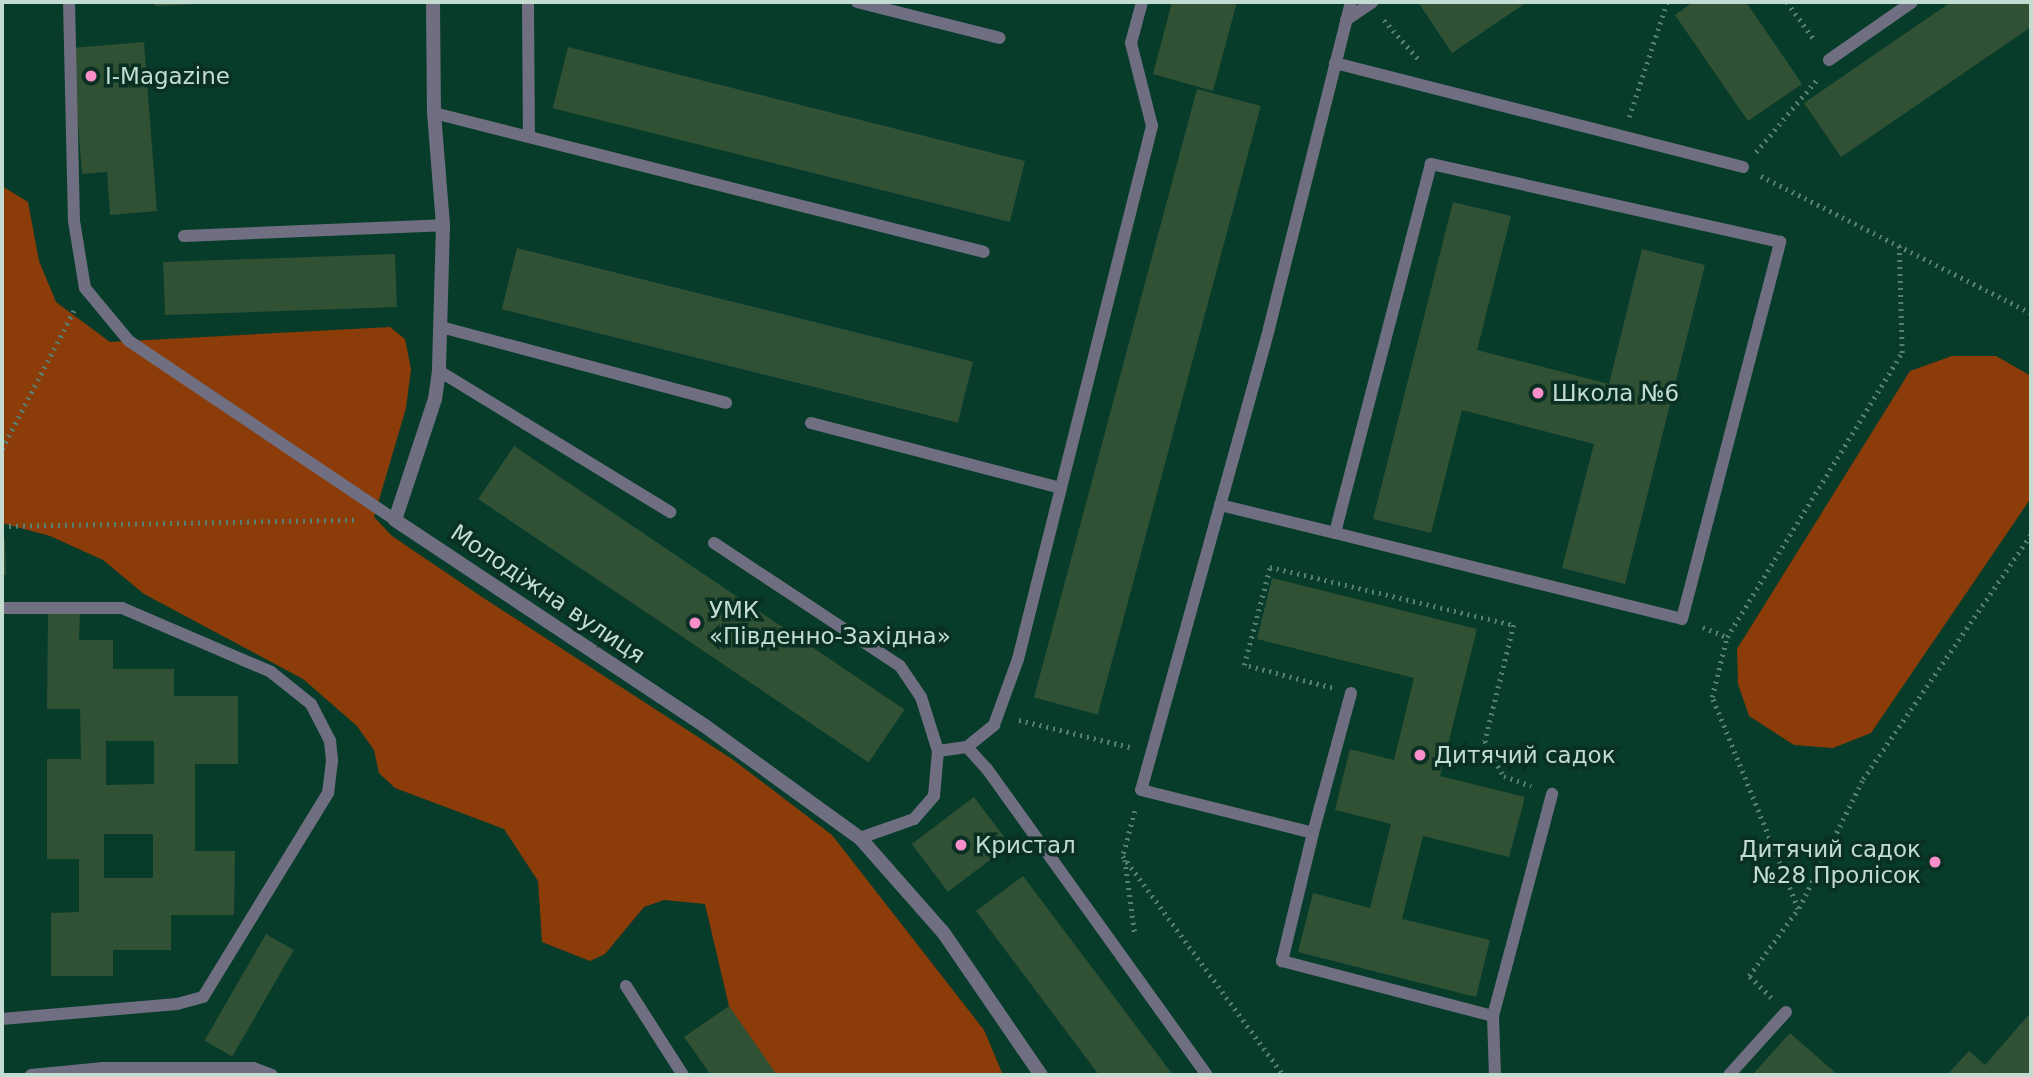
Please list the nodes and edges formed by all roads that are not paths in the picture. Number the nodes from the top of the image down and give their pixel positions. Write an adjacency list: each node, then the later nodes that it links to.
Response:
1 (69, 2): 26 (lane)
2 (433, 2): 13 (street)
3 (528, 2): 14 (lane)
4 (857, 2): 10 (lane)
5 (1142, 2): 23 (lane)
6 (1351, 2): 9 (lane)
7 (1912, 2): 11 (lane)
8 (1371, 3): 9 (lane)
9 (1346, 20): 12 (lane)
10 (1000, 38)
11 (1829, 60)
12 (1335, 63): 15 (lane); 24 (lane)
13 (434, 113): 14 (lane); 16 (street)
14 (529, 135): 18 (lane)
15 (1743, 167)
16 (443, 225): 17 (lane); 19 (street)
17 (184, 236)
18 (984, 252)
19 (440, 327): 20 (street); 21 (lane)
20 (439, 371): 25 (lane); 26 (street)
21 (726, 403)
22 (811, 423): 23 (lane)
23 (1061, 488): 31 (lane)
24 (1220, 505): 27 (lane); 34 (lane)
25 (670, 512)
26 (395, 520): 35 (street, Молодіжна вулиця)
27 (1335, 533): 27 (lane)
28 (714, 543): 32 (lane)
29 (2, 608): 39 (lane)
30 (1351, 693): 34 (lane)
31 (967, 747): 32 (lane); 44 (lane)
32 (938, 751): 35 (lane)
33 (1552, 794): 38 (lane)
34 (1313, 833): 38 (lane)
35 (860, 838): 43 (street, Молодіжна вулиця)
36 (626, 986): 42 (lane)
37 (1786, 1012): 46 (lane)
38 (1493, 1016): 45 (lane)
39 (2, 1019)
40 (32, 1075): 41 (lane)
41 (272, 1075)
42 (683, 1075)
43 (1041, 1075)
44 (1207, 1075)
45 (1495, 1075)
46 (1729, 1075)

